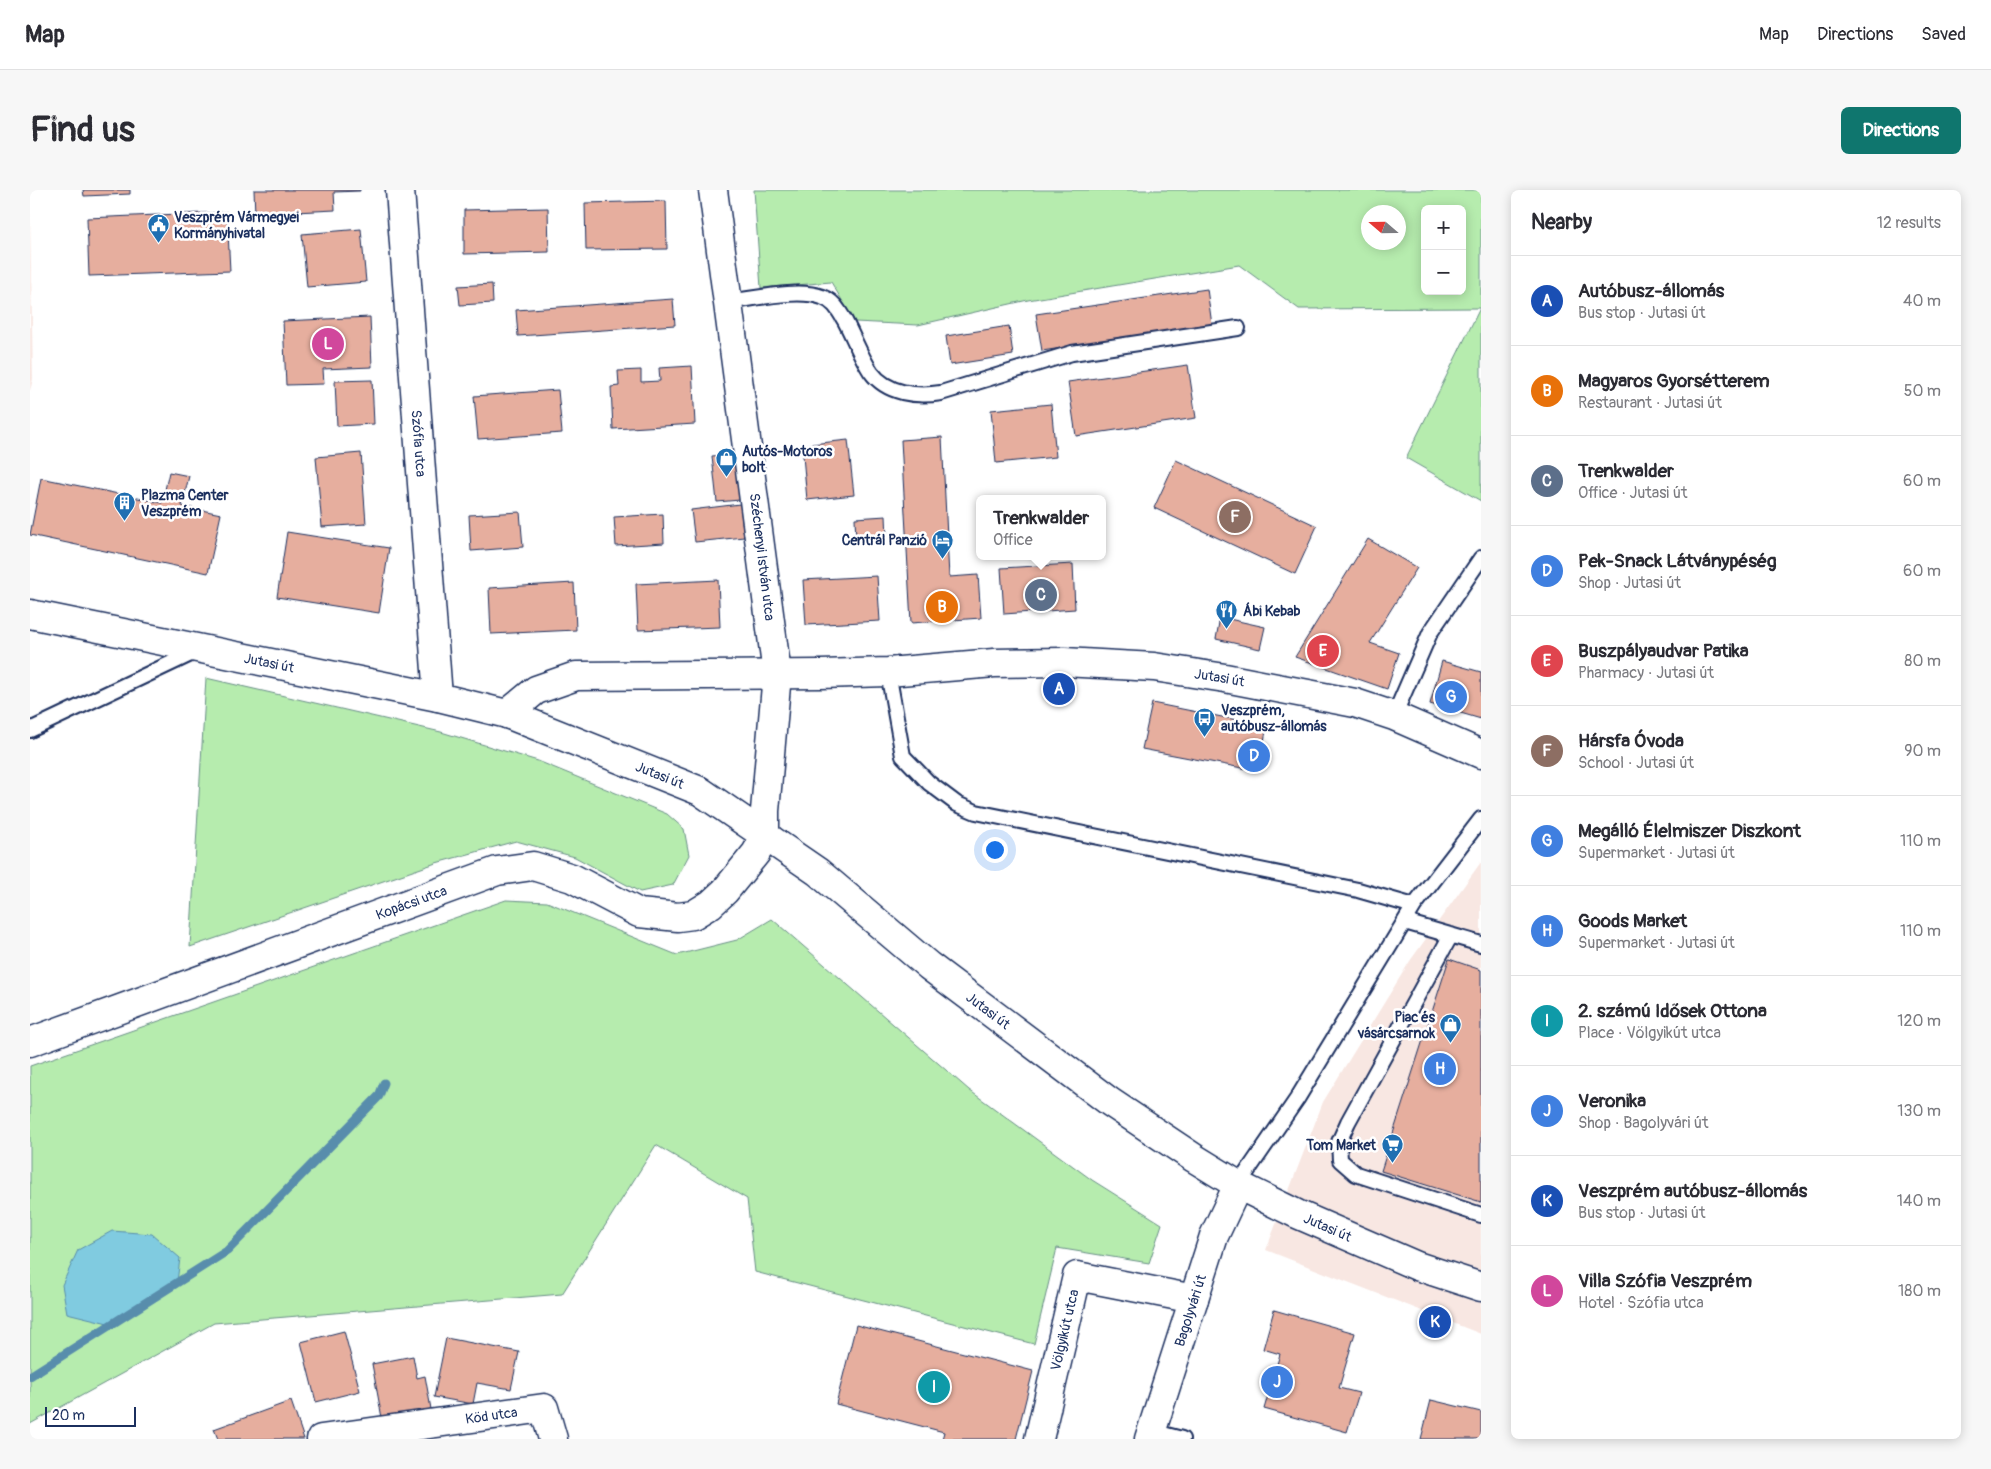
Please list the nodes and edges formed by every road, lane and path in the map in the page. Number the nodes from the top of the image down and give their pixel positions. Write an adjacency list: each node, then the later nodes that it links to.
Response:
1 (400, 190): 10 (street, Szófia utca)
2 (713, 190): 3 (street, Széchenyi István utca)
3 (728, 302): 4 (lane); 9 (street, Széchenyi István utca)
4 (1238, 328)
5 (1481, 558): 12 (lane)
6 (30, 614): 7 (street, Jutasi út)
7 (201, 649): 10 (street, Jutasi út); 13 (lane)
8 (888, 672): 9 (street, Jutasi út); 12 (street, Jutasi út); 17 (lane)
9 (777, 674): 11 (street, Jutasi út); 16 (street, Széchenyi István utca)
10 (438, 697): 11 (street, Jutasi út)
11 (507, 714): 16 (street, Jutasi út)
12 (1394, 716): 14 (street, Jutasi út)
13 (30, 730)
14 (1481, 754)
15 (1481, 819): 17 (lane)
16 (766, 836): 21 (street, Kopácsi utca); 22 (street, Jutasi út)
17 (1414, 906): 18 (lane)
18 (1405, 922): 19 (lane); 22 (lane)
19 (1451, 935): 20 (lane); 23 (lane)
20 (1481, 944)
21 (30, 1042)
22 (1238, 1185): 24 (street, Jutasi út); 25 (street, Bagolyvári út)
23 (1481, 1214)
24 (1481, 1287)
25 (1194, 1299): 26 (street, Bagolyvári út); 29 (street, Völgyikút utca)
26 (1150, 1435): 30 (lane)
27 (321, 1439): 28 (street, Köd utca)
28 (553, 1439)
29 (1039, 1439)
30 (1182, 1439)

